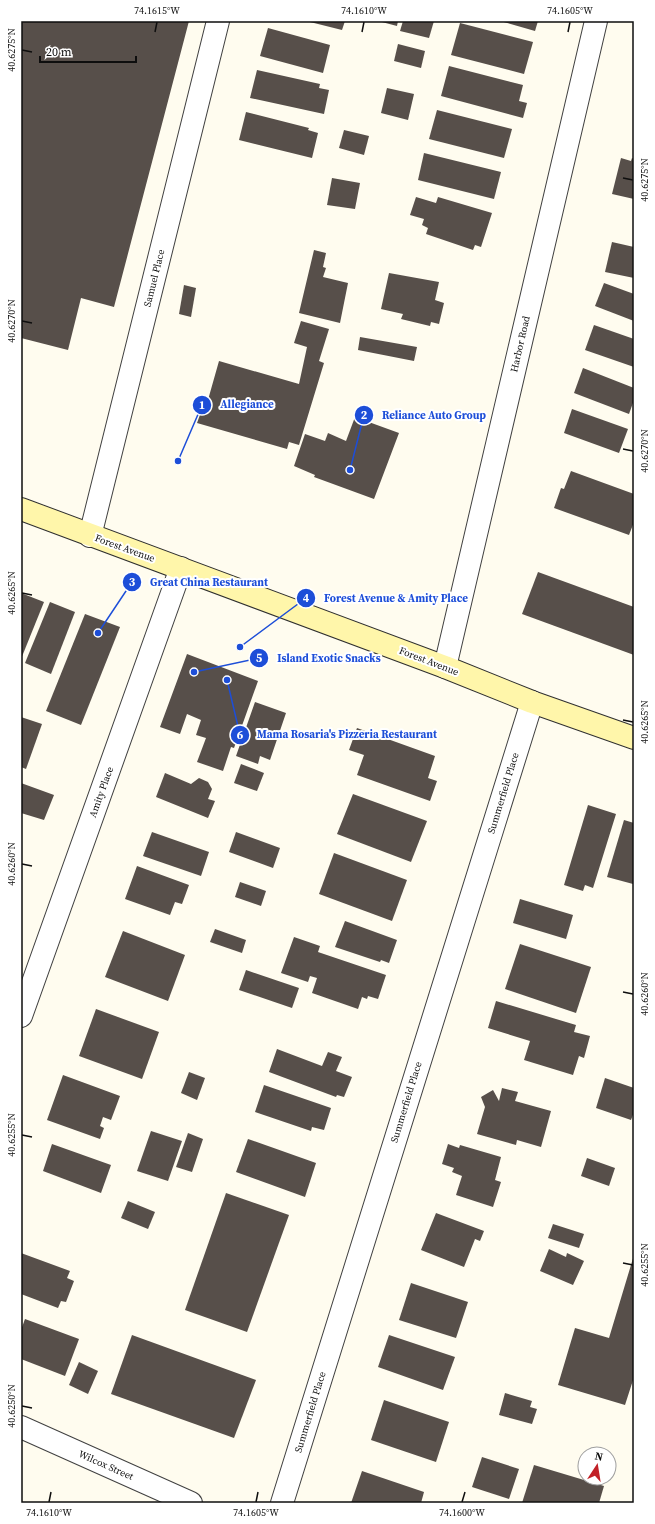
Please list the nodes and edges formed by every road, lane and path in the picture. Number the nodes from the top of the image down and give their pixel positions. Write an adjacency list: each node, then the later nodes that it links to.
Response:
1 (218, 21): 4 (street, Samuel Place)
2 (596, 21): 6 (street, Harbor Road)
3 (21, 509): 4 (main road, Forest Avenue)
4 (90, 536): 5 (main road, Forest Avenue)
5 (182, 568): 6 (main road, Forest Avenue); 9 (street, Amity Place)
6 (445, 667): 7 (main road, Forest Avenue)
7 (532, 702): 8 (main road, Forest Avenue); 13 (street, Summerfield Place)
8 (634, 738)
9 (25, 992): 10 (street, Amity Place)
10 (21, 1016)
11 (21, 1427): 12 (street, Wilcox Street)
12 (191, 1503)
13 (282, 1503)

